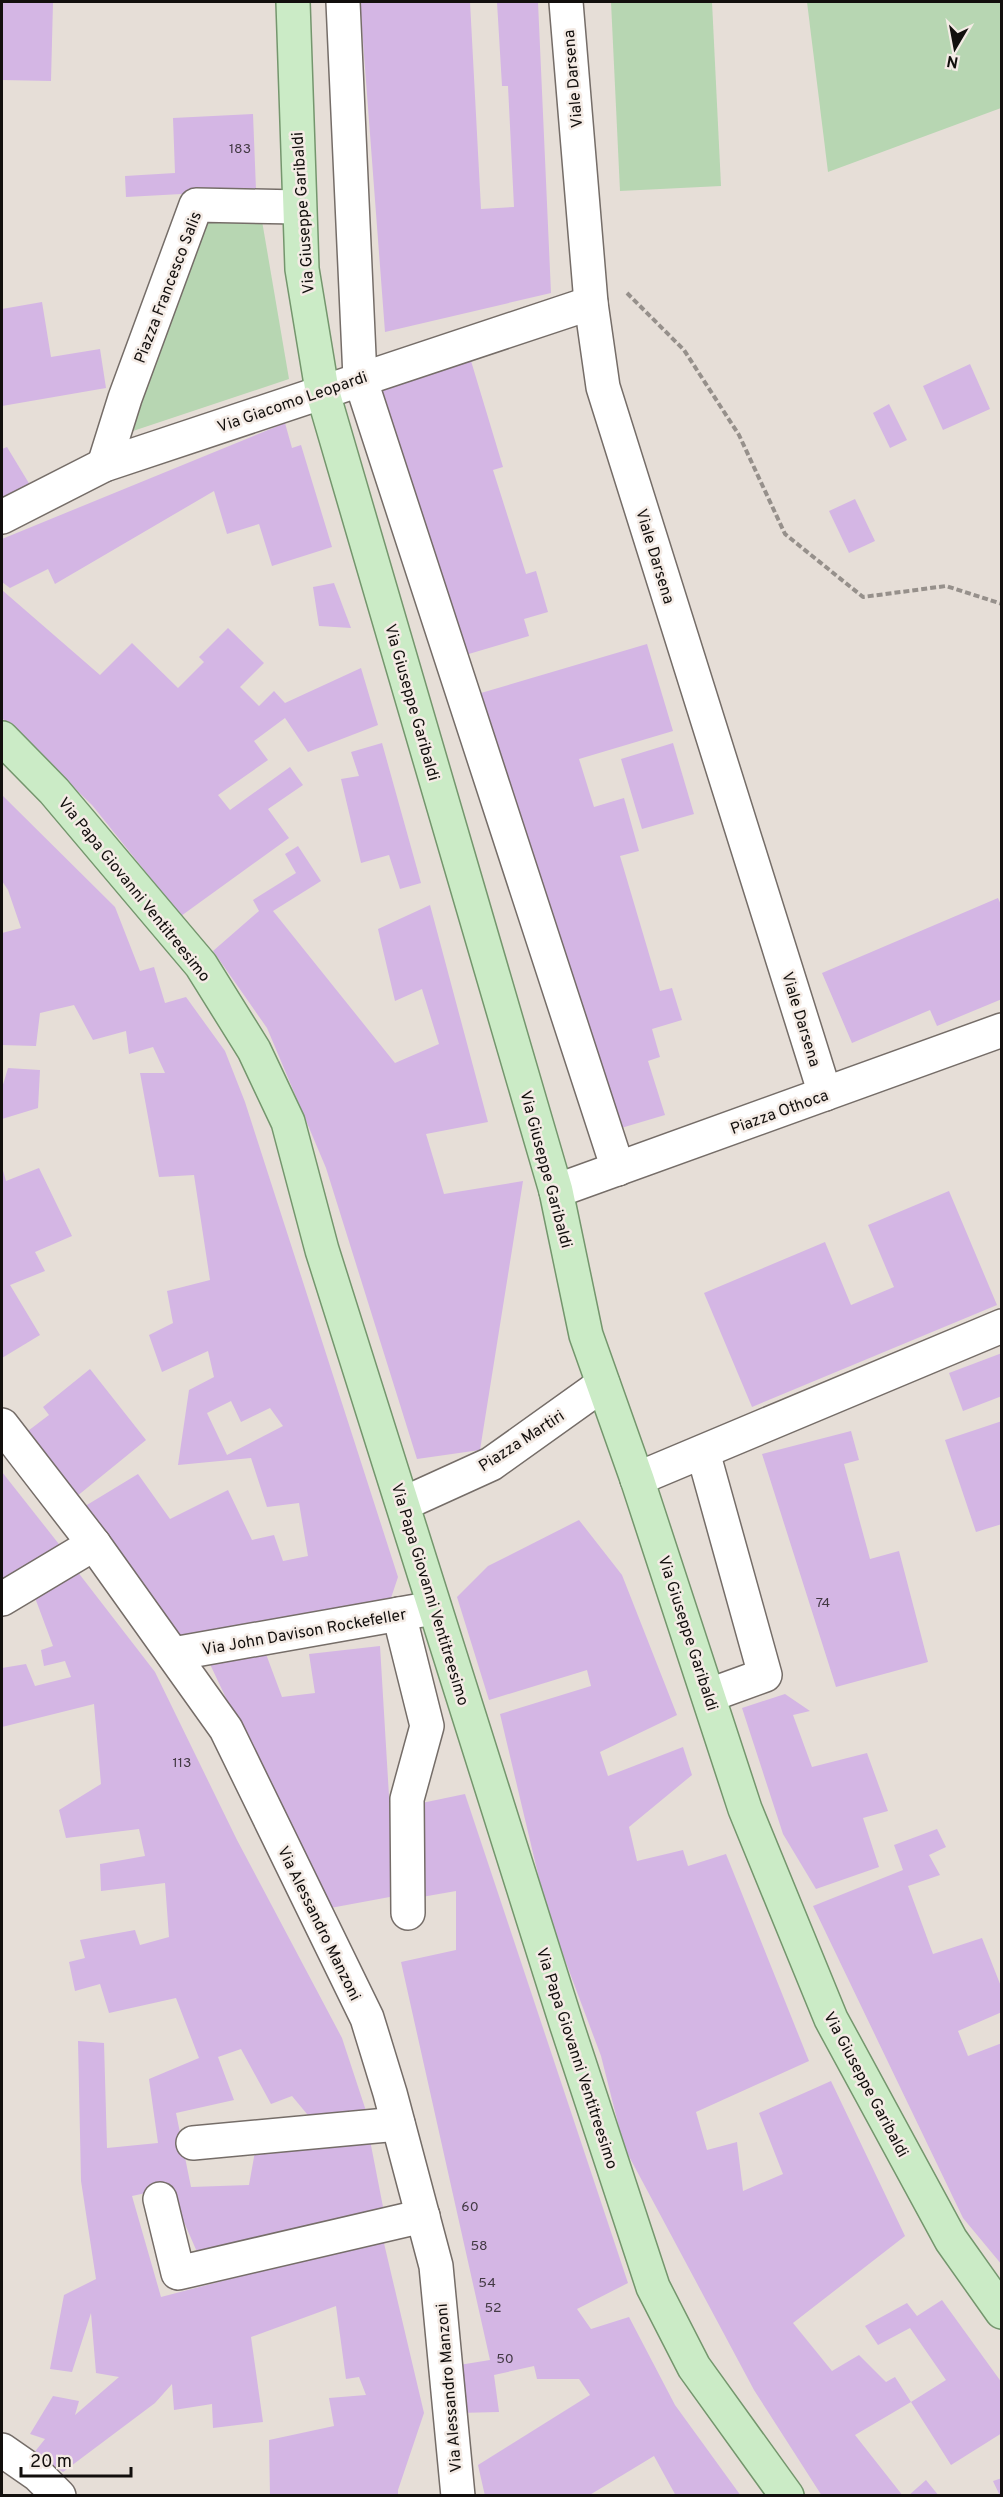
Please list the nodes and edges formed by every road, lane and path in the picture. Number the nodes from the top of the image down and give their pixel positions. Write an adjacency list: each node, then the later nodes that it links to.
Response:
1 (293, 2): 4 (main road, Via Giuseppe Garibaldi)
2 (343, 2): 7 (street)
3 (566, 2): 5 (street, Viale Darsena)
4 (299, 207): 8 (main road, Via Giuseppe Garibaldi); 9 (street, Piazza Francesco Salis)
5 (587, 254): 6 (street, Viale Darsena); 11 (path)
6 (591, 303): 7 (street, Via Giacomo Leopardi); 14 (street, Viale Darsena)
7 (360, 378): 8 (street, Via Giacomo Leopardi); 15 (street)
8 (322, 390): 9 (street, Via Giacomo Leopardi); 16 (main road, Via Giuseppe Garibaldi)
9 (104, 465): 10 (street, Via Giacomo Leopardi)
10 (2, 518)
11 (1002, 604)
12 (2, 738): 22 (main road, Via Papa Giovanni Ventitreesimo)
13 (1002, 1030): 14 (street, Piazza Othoca)
14 (825, 1094): 15 (street, Piazza Othoca)
15 (618, 1169): 16 (street, Piazza Othoca)
16 (556, 1191): 18 (main road, Via Giuseppe Garibaldi)
17 (1002, 1326): 20 (street)
18 (603, 1384): 21 (main road, Via Giuseppe Garibaldi); 22 (street, Piazza Martiri)
19 (2, 1425): 23 (street, Via Alessandro Manzoni)
20 (703, 1452): 21 (street); 28 (street)
21 (638, 1479): 28 (main road, Via Giuseppe Garibaldi)
22 (403, 1504): 25 (main road, Via Papa Giovanni Ventitreesimo)
23 (94, 1544): 24 (street); 27 (street, Via Alessandro Manzoni)
24 (2, 1599)
25 (435, 1608): 26 (street, Via John Davison Rockefeller); 38 (main road, Via Papa Giovanni Ventitreesimo)
26 (399, 1614): 27 (street, Via John Davison Rockefeller); 29 (street)
27 (172, 1654): 30 (street, Via Alessandro Manzoni)
28 (710, 1695): 34 (main road, Via Giuseppe Garibaldi)
29 (408, 1912)
30 (398, 2124): 31 (street); 33 (street, Via Alessandro Manzoni)
31 (194, 2144)
32 (160, 2199): 33 (street)
33 (423, 2216): 37 (street, Via Alessandro Manzoni)
34 (1002, 2312)
35 (2, 2450): 36 (street)
36 (59, 2496)
37 (458, 2496)
38 (787, 2496)

